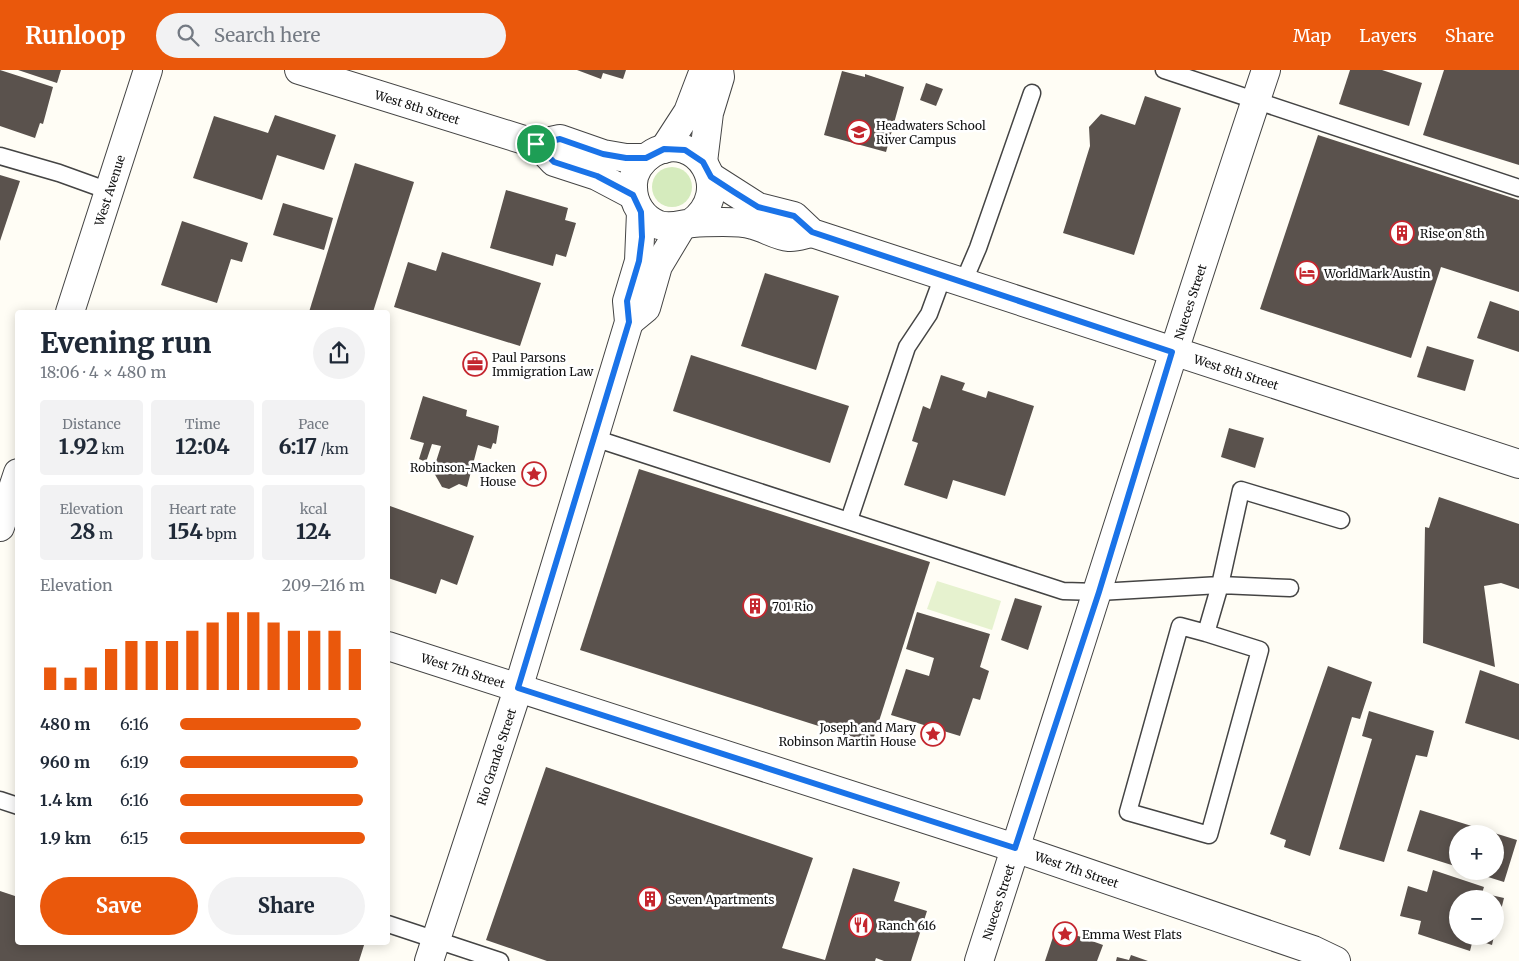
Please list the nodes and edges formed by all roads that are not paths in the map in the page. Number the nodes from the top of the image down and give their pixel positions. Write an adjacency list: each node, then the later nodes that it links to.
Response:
1 (148, 70): 14 (street, West Avenue)
2 (299, 70): 9 (street, West 8th Street)
3 (704, 70): 10 (street)
4 (719, 70): 12 (street)
5 (1164, 70): 8 (lane)
6 (1266, 70): 8 (street, Nueces Street)
7 (1032, 93): 18 (lane)
8 (1255, 101): 13 (lane); 21 (street, Nueces Street)
9 (536, 144): 10 (street, West 8th Street); 15 (street, West 8th Street)
10 (655, 153): 12 (street); 15 (street)
11 (0, 156): 14 (lane)
12 (707, 170): 16 (street); 17 (street, West 8th Street)
13 (1519, 188)
14 (109, 191): 19 (street, West Avenue)
15 (637, 204): 16 (street); 20 (street, Rio Grande Street)
16 (686, 224): 17 (street, West 8th Street); 20 (street, Rio Grande Street)
17 (812, 232): 18 (street, West 8th Street)
18 (953, 280): 21 (street, West 8th Street); 25 (lane)
19 (71, 310)
20 (629, 322): 22 (street, Rio Grande Street)
21 (1172, 352): 23 (street, West 8th Street); 30 (street, Nueces Street)
22 (594, 438): 25 (lane); 33 (street, Rio Grande Street)
23 (1519, 464)
24 (15, 486): 27 (street)
25 (849, 520): 30 (lane)
26 (1341, 520): 28 (lane)
27 (6, 526)
28 (1220, 585): 29 (lane); 30 (lane); 31 (lane)
29 (1290, 588)
30 (1099, 592): 36 (street, Nueces Street)
31 (1206, 633): 31 (lane)
32 (390, 647): 33 (street, West 7th Street)
33 (518, 688): 36 (street, West 7th Street); 38 (street, Rio Grande Street)
34 (0, 800): 35 (lane)
35 (15, 805)
36 (1015, 848): 40 (street, Nueces Street); 41 (street, West 7th Street)
37 (390, 925): 38 (lane)
38 (432, 950): 39 (lane)
39 (500, 961)
40 (978, 961)
41 (1336, 961)

